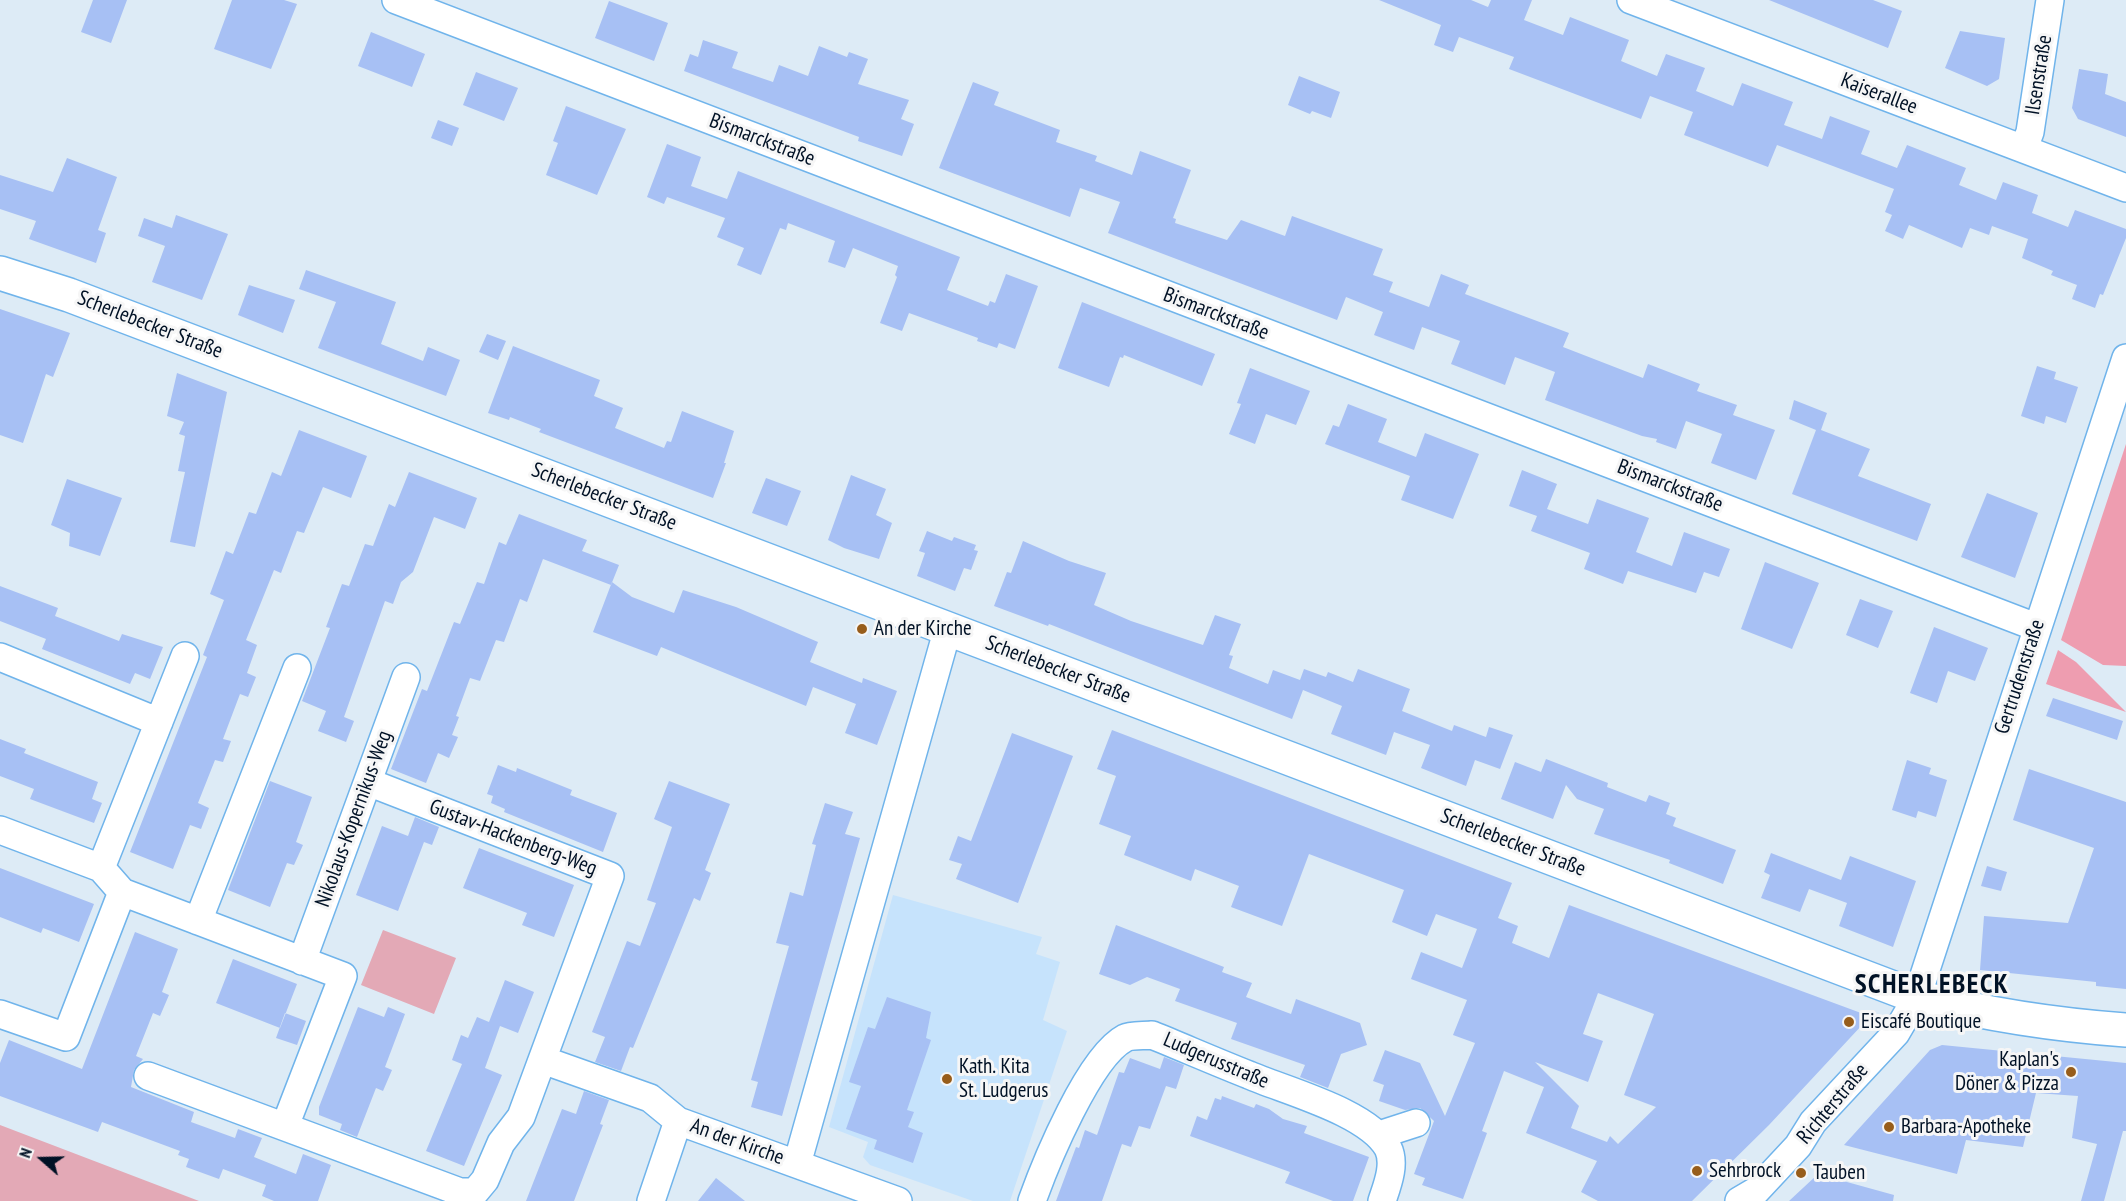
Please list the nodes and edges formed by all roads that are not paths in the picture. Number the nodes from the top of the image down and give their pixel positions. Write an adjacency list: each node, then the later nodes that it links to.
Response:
1 (396, 0): 8 (street, Bismarckstraße)
2 (1631, 0): 4 (street, Kaiserallee)
3 (2050, 0): 4 (street, Ilsenstraße)
4 (2024, 148): 5 (street, Kaiserallee)
5 (2126, 188)
6 (0, 273): 9 (street, Scherlebecker Straße)
7 (2126, 358): 8 (street, Gertrudenstraße)
8 (2037, 627): 21 (street, Gertrudenstraße)
9 (948, 628): 21 (street, Scherlebecker Straße); 30 (street, An der Kirche)
10 (185, 656): 14 (street)
11 (0, 657): 14 (street)
12 (297, 668): 19 (street)
13 (406, 677): 15 (street, Nikolaus-Kopernikus-Weg)
14 (159, 722): 17 (street)
15 (368, 782): 20 (street, Nikolaus-Kopernikus-Weg); 24 (street, Gustav-Hackenberg-Weg)
16 (0, 830): 17 (street)
17 (101, 868): 18 (street)
18 (122, 892): 19 (street); 22 (street)
19 (198, 921): 20 (street)
20 (302, 961): 28 (street)
21 (1917, 997): 23 (street, Scherlebecker Straße); 35 (street, Richterstraße)
22 (0, 1014)
23 (2126, 1030)
24 (543, 1060): 26 (street); 28 (street, Gustav-Hackenberg-Weg)
25 (148, 1076): 28 (street)
26 (678, 1120): 30 (street, An der Kirche); 31 (street)
27 (1416, 1123): 29 (street)
28 (285, 1126)
29 (1379, 1135): 33 (street, Ludgerusstraße); 34 (street)
30 (797, 1164): 32 (street, An der Kirche)
31 (651, 1201)
32 (898, 1201)
33 (1032, 1201)
34 (1382, 1201)
35 (1739, 1201)

